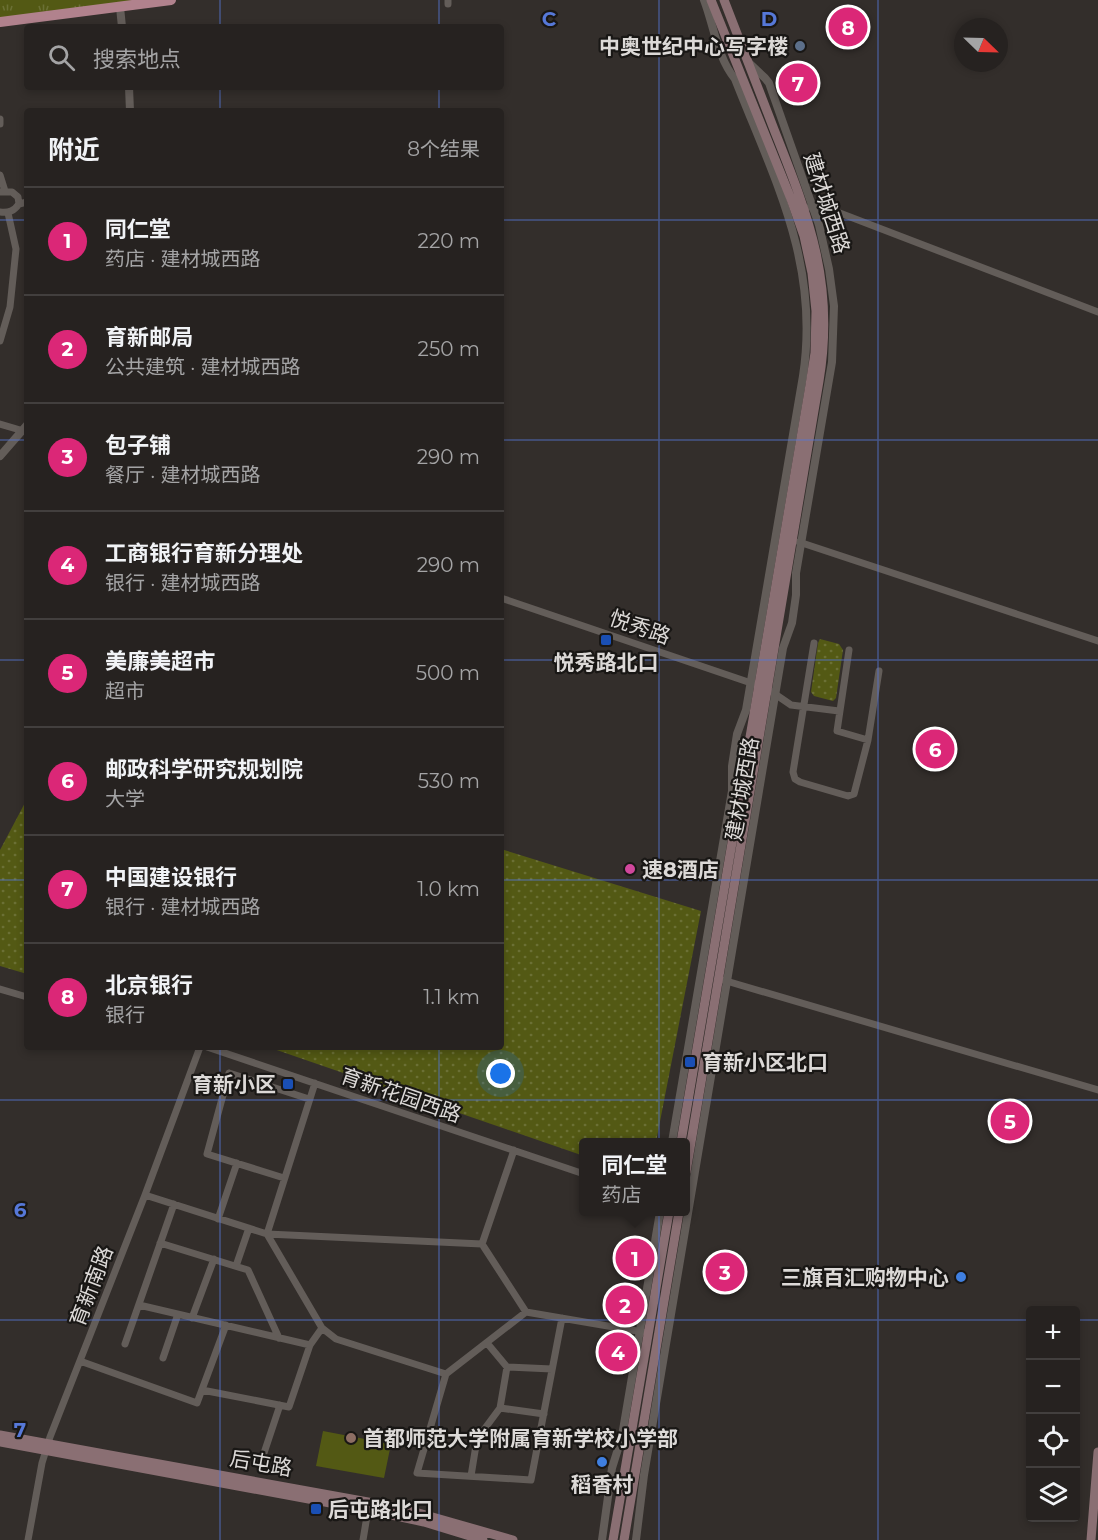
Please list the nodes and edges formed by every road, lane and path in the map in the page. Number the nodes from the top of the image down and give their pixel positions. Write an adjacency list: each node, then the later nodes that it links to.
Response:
1 (171, 0): 5 (main road)
2 (704, 0): 30 (street, 建材城西路)
3 (711, 0): 16 (main road, 建材城西路)
4 (723, 0): 16 (main road, 建材城西路)
5 (120, 7): 6 (main road); 7 (street)
6 (0, 22)
7 (122, 24)
8 (129, 90): 9 (street)
9 (130, 108)
10 (0, 119): 11 (street)
11 (0, 124)
12 (0, 175): 13 (street)
13 (3, 192): 15 (street)
14 (24, 203): 15 (street)
15 (19, 204): 17 (street)
16 (805, 209): 18 (street); 24 (main road, 建材城西路); 30 (main road, 建材城西路)
17 (4, 212): 19 (street)
18 (1098, 312)
19 (0, 341)
20 (0, 424): 21 (street)
21 (24, 429)
22 (24, 431): 23 (street)
23 (0, 456)
24 (797, 542): 26 (street); 30 (main road, 建材城西路)
25 (504, 599): 30 (street, 悦秀路)
26 (1098, 641)
27 (814, 643): 31 (street)
28 (849, 650): 32 (street)
29 (879, 671): 33 (street)
30 (763, 688): 31 (street, 悦秀路); 34 (main road, 建材城西路); 35 (street, 建材城西路); 36 (main road, 建材城西路)
31 (804, 707): 32 (street, 悦秀路); 33 (street)
32 (839, 711): 33 (street)
33 (868, 740)
34 (727, 872): 35 (street); 36 (main road, 建材城西路)
35 (712, 909): 44 (street, 建材城西路)
36 (718, 979): 42 (street); 45 (main road, 建材城西路); 46 (main road, 建材城西路); 49 (street, 建材城西路)
37 (0, 990): 38 (street)
38 (24, 996)
39 (199, 1050): 52 (street, 育新南路)
40 (216, 1050): 41 (street, 育新花园西路)
41 (315, 1083): 43 (street); 47 (street, 育新花园西路)
42 (1098, 1090)
43 (309, 1099): 48 (street); 51 (street)
44 (673, 1138)
45 (682, 1138)
46 (690, 1148)
47 (514, 1150): 50 (street, 育新花园西路); 62 (street)
48 (237, 1163): 51 (street); 58 (street)
49 (690, 1167)
50 (579, 1172)
51 (284, 1178): 60 (street)
52 (145, 1194): 53 (street); 78 (street, 育新南路)
53 (174, 1204): 58 (street); 61 (street)
54 (659, 1216): 72 (street)
55 (668, 1216): 72 (main road)
56 (678, 1216): 99 (main road)
57 (683, 1216): 100 (street, 建材城西路)
58 (219, 1219): 59 (street)
59 (249, 1228): 60 (street); 64 (street)
60 (267, 1234): 62 (street); 71 (street)
61 (160, 1243): 63 (street); 65 (street)
62 (482, 1244): 66 (street)
63 (214, 1259): 64 (street); 68 (street)
64 (236, 1266): 73 (street)
65 (139, 1305): 67 (street); 75 (street)
66 (526, 1312): 69 (street); 74 (street)
67 (178, 1314): 68 (street); 77 (street)
68 (192, 1317): 70 (street)
69 (562, 1318): 72 (street); 80 (street)
70 (226, 1325): 73 (street); 82 (street)
71 (322, 1328): 76 (street); 81 (street)
72 (644, 1332): 97 (street); 98 (main road)
73 (279, 1338): 76 (street)
74 (487, 1343): 79 (street); 81 (street)
75 (125, 1344)
76 (310, 1345): 83 (street)
77 (163, 1358)
78 (80, 1361): 82 (street); 88 (street, 育新南路)
79 (507, 1367): 80 (street); 84 (street)
80 (552, 1369): 85 (street)
81 (446, 1374): 91 (street)
82 (202, 1390): 83 (street)
83 (280, 1405): 90 (street)
84 (500, 1408): 85 (street); 91 (street)
85 (544, 1414): 91 (street)
86 (0, 1434): 88 (main road, 后屯路)
87 (0, 1442): 88 (main road, 后屯路)
88 (47, 1446): 92 (main road, 后屯路); 93 (street, 育新南路); 96 (main road, 后屯路)
89 (1098, 1452): 101 (main road)
90 (263, 1456)
91 (471, 1476)
92 (368, 1510): 94 (street); 95 (main road, 后屯路)
93 (28, 1540)
94 (363, 1540)
95 (483, 1540)
96 (513, 1540)
97 (602, 1540)
98 (613, 1540)
99 (624, 1540)
100 (636, 1540)
101 (1091, 1540)

